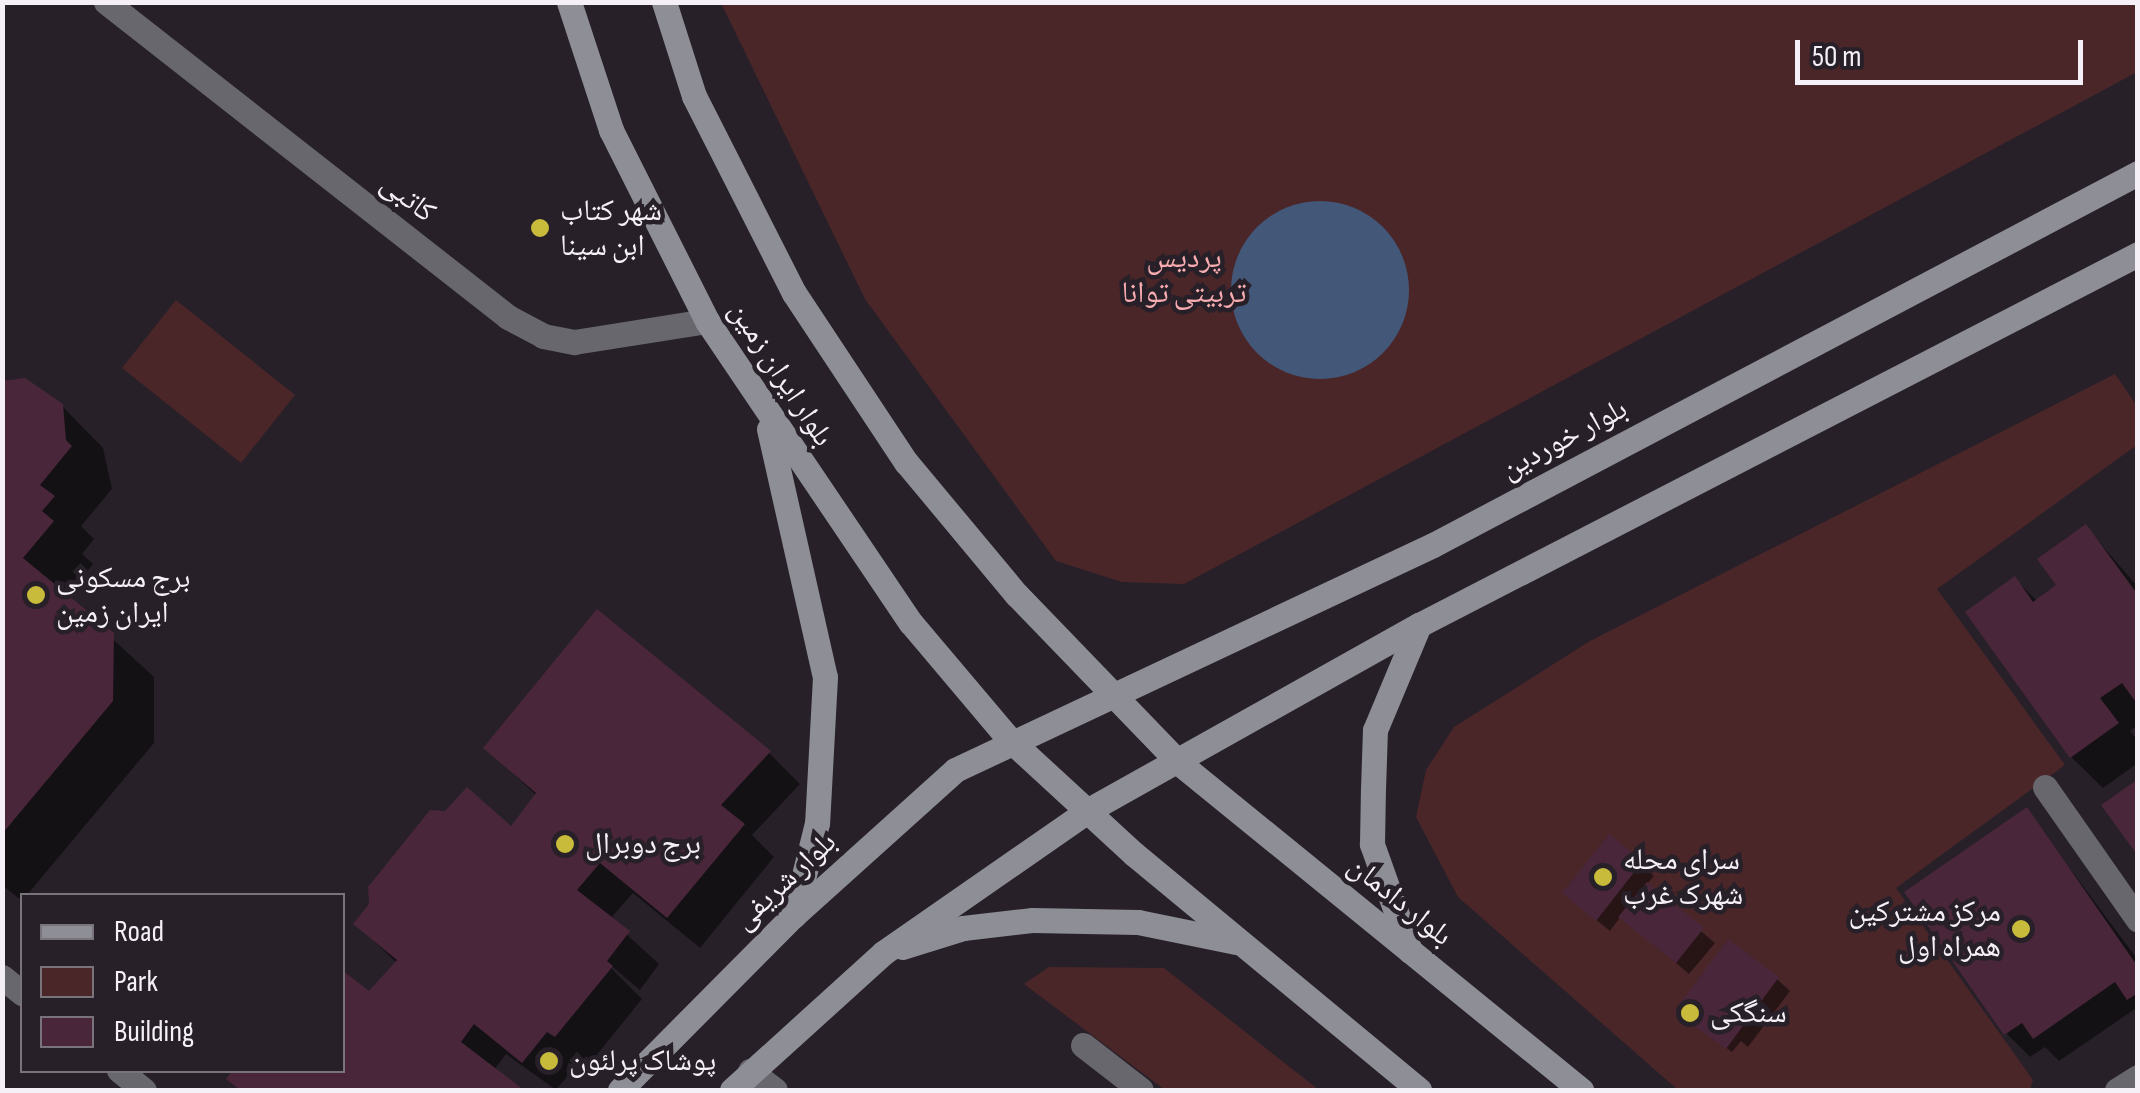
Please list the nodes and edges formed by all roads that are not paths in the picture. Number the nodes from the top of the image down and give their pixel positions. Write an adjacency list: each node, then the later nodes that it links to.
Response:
1 (106, 2): 6 (street, کاتبی)
2 (570, 2): 6 (main road, بلوار ایران زمین)
3 (664, 2): 9 (main road, بلوار ایران زمین)
4 (2138, 173): 9 (main road, بلوار خوردین)
5 (2138, 254): 8 (main road)
6 (707, 321): 7 (main road, بلوار ایران زمین)
7 (764, 410): 10 (main road, بلوار ایران زمین); 14 (main road)
8 (1419, 625): 11 (main road); 17 (main road)
9 (1110, 697): 10 (main road, بلوار خوردین); 11 (main road, بلوار ایران زمین)
10 (1010, 740): 13 (main road, بلوار ایران زمین); 14 (main road, بلوار شریفی)
11 (1178, 762): 13 (main road); 17 (main road, بلوار دادمان)
12 (2045, 786): 15 (street)
13 (1087, 810): 16 (main road); 18 (main road)
14 (794, 916): 24 (main road, بلوار شریفی)
15 (2138, 920)
16 (1240, 942): 18 (main road); 28 (main road)
17 (1410, 951): 29 (main road, بلوار دادمان)
18 (883, 954): 20 (main road)
19 (1083, 1046): 27 (street)
20 (750, 1071): 25 (main road); 26 (street)
21 (123, 1073): 23 (street)
22 (2138, 1076): 30 (street)
23 (144, 1090)
24 (620, 1090)
25 (732, 1090)
26 (774, 1090)
27 (1141, 1090)
28 (1419, 1090)
29 (1581, 1090)
30 (2118, 1090)

